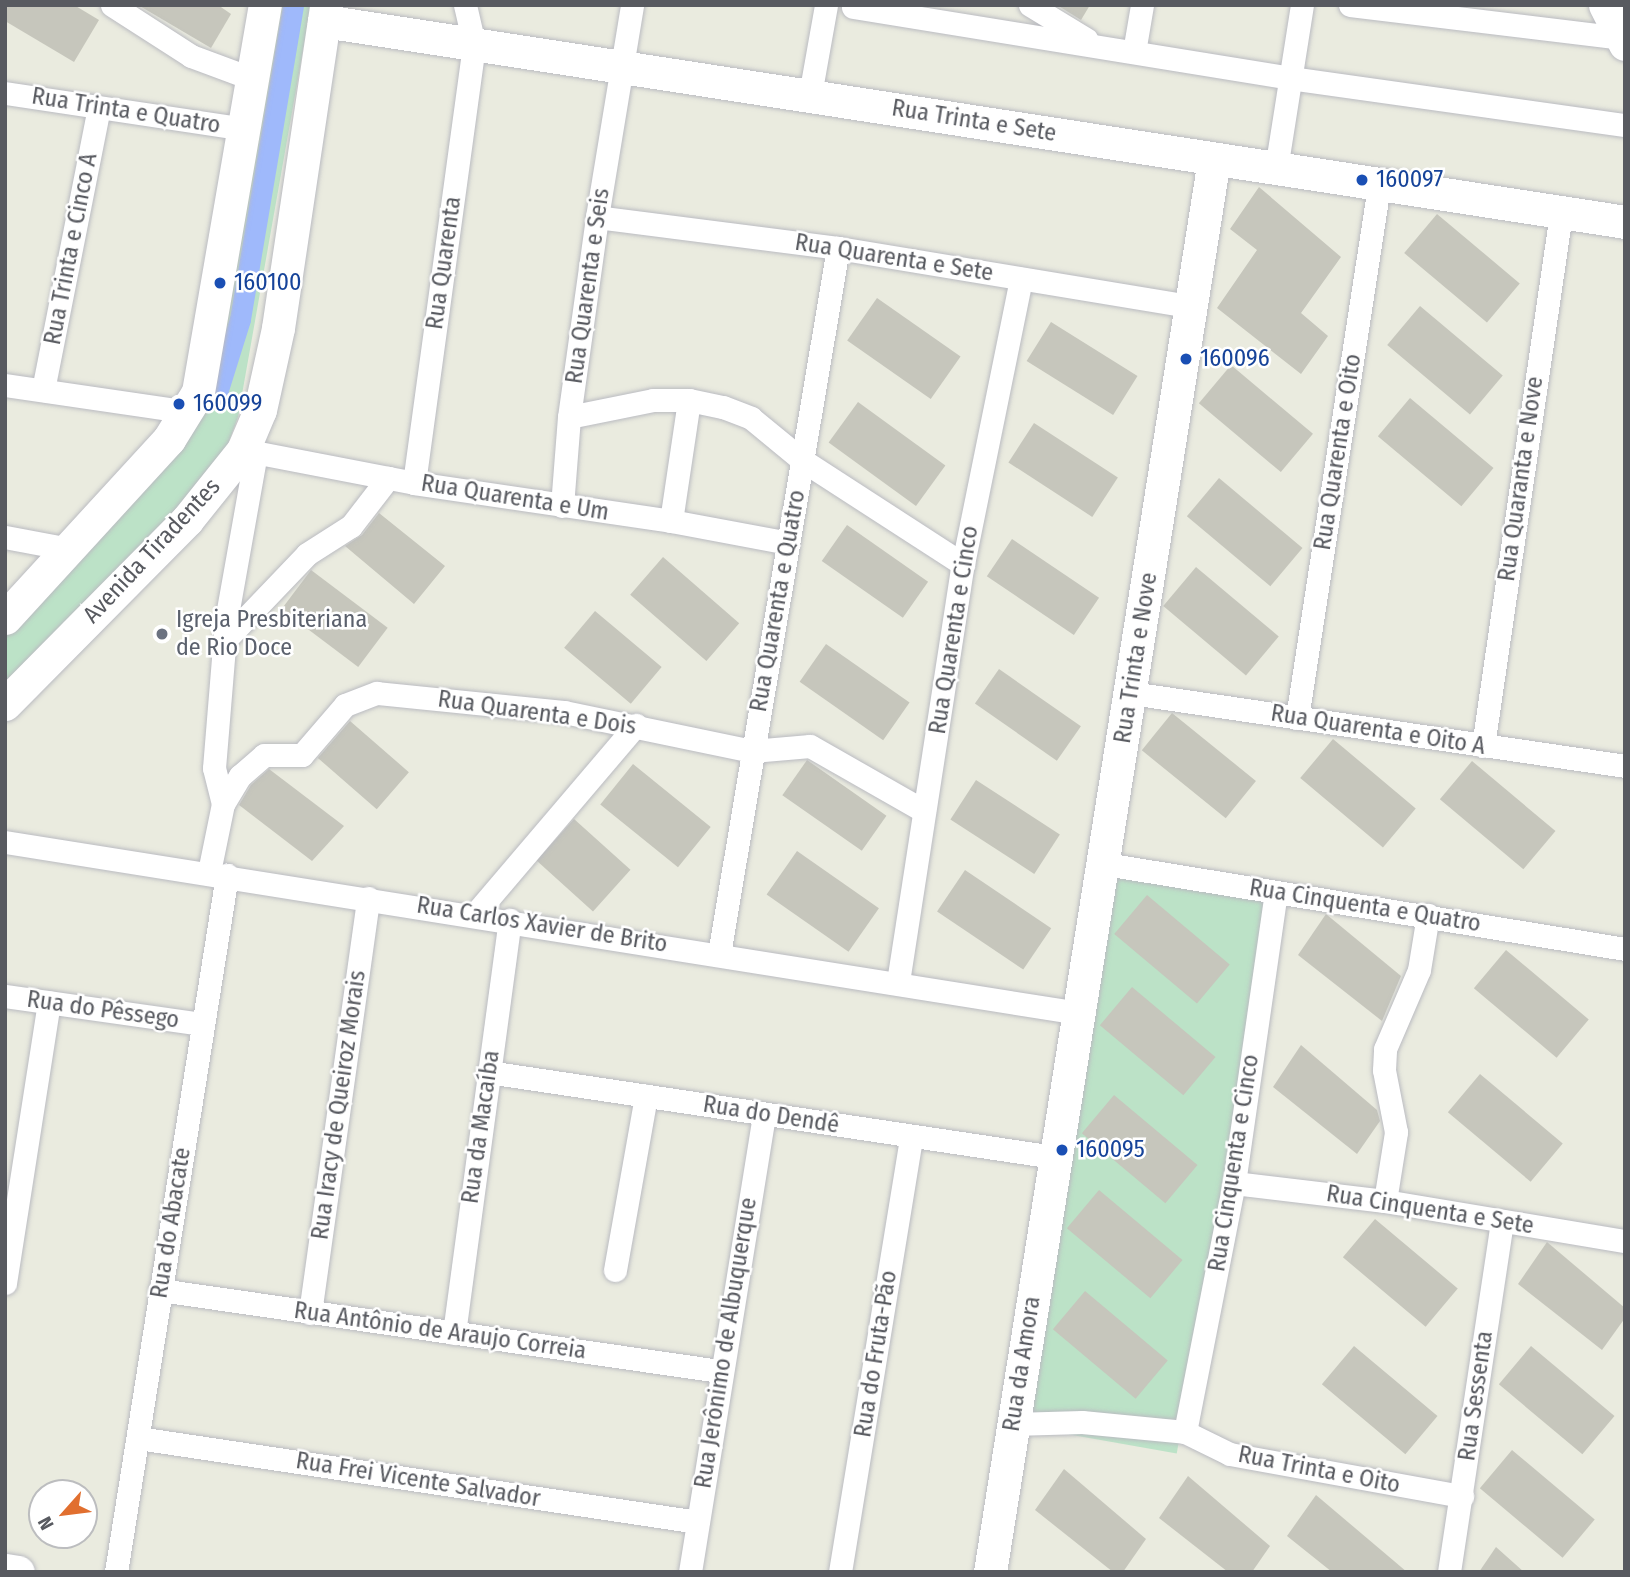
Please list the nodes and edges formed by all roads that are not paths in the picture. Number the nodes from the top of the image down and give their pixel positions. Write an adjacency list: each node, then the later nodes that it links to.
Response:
1 (265, 5): 19 (street)
2 (465, 5): 14 (street)
3 (632, 5): 17 (street, Rua Quarenta e Seis)
4 (826, 5): 21 (street)
5 (1030, 5): 15 (street)
6 (1142, 5): 16 (street)
7 (1302, 5): 18 (street)
8 (1350, 5): 13 (street)
9 (1605, 5): 13 (street)
10 (120, 7): 19 (street)
11 (853, 7): 15 (street)
12 (325, 13): 14 (street, Rua Trinta e Sete); 39 (street, Avenida Tiradentes)
13 (1623, 41)
14 (474, 44): 17 (street, Rua Trinta e Sete); 42 (street, Rua Quarenta)
15 (1097, 46): 16 (street)
16 (1134, 52): 18 (street)
17 (624, 67): 21 (street, Rua Trinta e Sete); 29 (street, Rua Quarenta e Seis)
18 (1290, 78): 23 (street); 26 (street)
19 (253, 79): 24 (street)
20 (5, 93): 22 (street, Rua Trinta e Quatro)
21 (810, 95): 25 (street, Rua Trinta e Sete)
22 (99, 108): 24 (street, Rua Trinta e Quatro); 35 (street, Rua Trinta e Cinco A)
23 (1625, 125)
24 (246, 130): 37 (street)
25 (1214, 159): 26 (street, Rua Trinta e Sete); 33 (street, Rua Trinta e Nove)
26 (1276, 169): 27 (street, Rua Trinta e Sete)
27 (1378, 186): 28 (street, Rua Trinta e Sete); 53 (street, Rua Quarenta e Oito)
28 (1561, 213): 30 (street, Rua Trinta e Sete); 55 (street, Rua Quaranta e Nove)
29 (597, 217): 31 (street, Rua Quarenta e Sete); 38 (street, Rua Quarenta e Seis)
30 (1625, 222)
31 (838, 248): 32 (street, Rua Quarenta e Sete); 40 (street, Rua Quarenta e Quatro)
32 (1021, 279): 33 (street, Rua Quarenta e Sete); 48 (street, Rua Quarenta e Cinco)
33 (1190, 306): 51 (street, Rua Trinta e Nove)
34 (5, 385): 35 (street)
35 (43, 390): 37 (street)
36 (689, 400): 38 (street); 40 (street); 44 (street)
37 (189, 412): 47 (street)
38 (569, 417): 43 (street, Rua Quarenta e Seis)
39 (250, 451): 41 (street, Rua Quarenta e Um); 50 (street); 52 (street, Avenida Tiradentes)
40 (802, 460): 46 (street, Rua Quarenta e Quatro); 48 (street)
41 (388, 478): 42 (street, Rua Quarenta e Um); 50 (street)
42 (414, 483): 43 (street, Rua Quarenta e Um)
43 (562, 506): 44 (street, Rua Quarenta e Um)
44 (671, 521): 46 (street, Rua Quarenta e Um)
45 (5, 537): 47 (street)
46 (788, 543): 56 (street, Rua Quarenta e Quatro)
47 (69, 549): 49 (street)
48 (963, 564): 59 (street, Rua Quarenta e Cinco)
49 (5, 618)
50 (224, 641): 58 (street)
51 (1132, 693): 53 (street, Rua Quarenta e Oito A); 61 (street, Rua Trinta e Nove)
52 (7, 701)
53 (1297, 718): 55 (street, Rua Quarenta e Oito A)
54 (636, 725): 56 (street, Rua Quarenta e Dois); 58 (street, Rua Quarenta e Dois); 65 (street)
55 (1483, 746): 57 (street, Rua Quarenta e Oito A)
56 (752, 751): 59 (street, Rua Quarenta e Dois); 69 (street, Rua Quarenta e Quatro)
57 (1625, 766)
58 (223, 804): 62 (street, Rua do Abacate)
59 (924, 811): 70 (street, Rua Quarenta e Cinco)
60 (5, 842): 62 (street, Rua Carlos Xavier de Brito)
61 (1105, 864): 63 (street, Rua Cinquenta e Quatro); 73 (street, Rua Trinta e Nove)
62 (218, 873): 64 (street, Rua Carlos Xavier de Brito); 74 (street, Rua do Abacate)
63 (1276, 892): 66 (street, Rua Cinquenta e Quatro); 80 (street, Rua Cinquenta e Cinco)
64 (368, 898): 65 (street, Rua Carlos Xavier de Brito); 87 (street, Rua Iracy de Queiroz Morais)
65 (476, 913): 67 (street, Rua Carlos Xavier de Brito)
66 (1428, 915): 68 (street, Rua Cinquenta e Quatro); 81 (street)
67 (510, 920): 69 (street, Rua Carlos Xavier de Brito); 75 (street, Rua da Macaíba)
68 (1625, 949)
69 (719, 954): 70 (street, Rua Carlos Xavier de Brito)
70 (898, 982): 73 (street, Rua Carlos Xavier de Brito)
71 (5, 996): 72 (street, Rua do Pêssego)
72 (49, 1002): 74 (street, Rua do Pêssego); 85 (street)
73 (1078, 1013): 79 (street, Rua Trinta e Nove)
74 (201, 1024): 86 (street, Rua do Abacate)
75 (488, 1072): 76 (street, Rua do Dendê); 88 (street, Rua da Macaíba)
76 (646, 1096): 77 (street, Rua do Dendê); 84 (street)
77 (764, 1114): 78 (street, Rua do Dendê); 89 (street, Rua Jerônimo de Albuquerque)
78 (911, 1137): 79 (street, Rua do Dendê); 99 (street, Rua do Fruta-Pão)
79 (1054, 1157): 90 (street, Rua da Amora)
80 (1234, 1182): 81 (street, Rua Cinquenta e Sete); 91 (street, Rua Cinquenta e Cinco)
81 (1385, 1201): 82 (street, Rua Cinquenta e Sete)
82 (1502, 1221): 83 (street, Rua Cinquenta e Sete); 93 (street, Rua Sessenta)
83 (1625, 1241)
84 (615, 1270)
85 (5, 1283)
86 (160, 1290): 87 (street, Rua Antônio de Araujo Correia); 92 (street, Rua do Abacate)
87 (310, 1312): 88 (street, Rua Antônio de Araujo Correia)
88 (454, 1333): 89 (street, Rua Antônio de Araujo Correia)
89 (719, 1371): 94 (street, Rua Jerônimo de Albuquerque)
90 (1013, 1424): 91 (street, Rua Trinta e Oito); 100 (street, Rua da Amora)
91 (1185, 1432): 93 (street, Rua Trinta e Oito)
92 (138, 1438): 94 (street, Rua Frei Vicente Salvador); 97 (street, Rua do Abacate)
93 (1462, 1496): 101 (street, Rua Sessenta)
94 (698, 1522): 98 (street, Rua Jerônimo de Albuquerque)
95 (5, 1570): 96 (street)
96 (18, 1572)
97 (116, 1572)
98 (690, 1572)
99 (840, 1572)
100 (990, 1572)
101 (1449, 1572)

